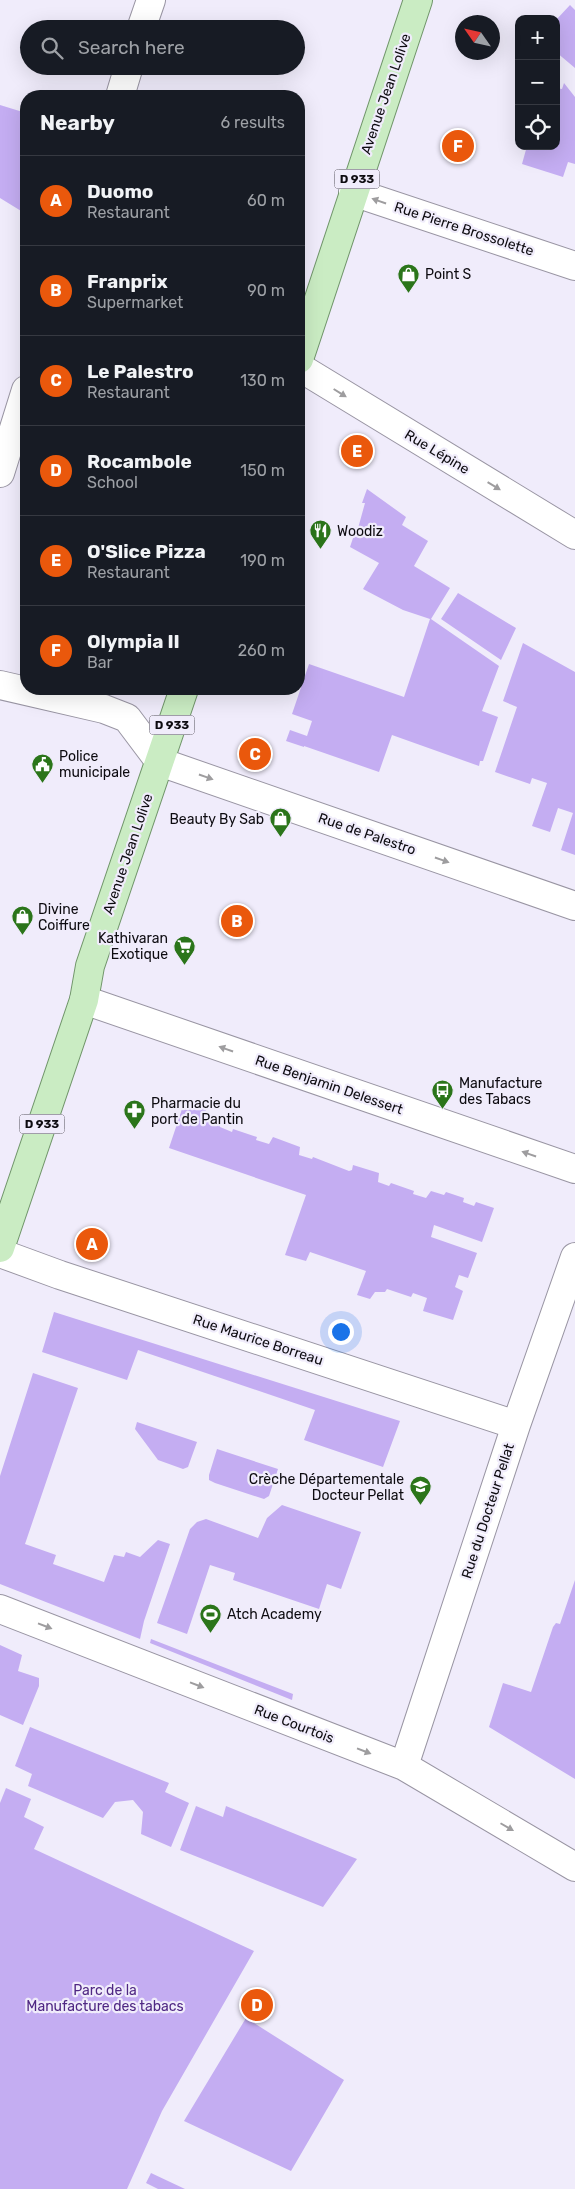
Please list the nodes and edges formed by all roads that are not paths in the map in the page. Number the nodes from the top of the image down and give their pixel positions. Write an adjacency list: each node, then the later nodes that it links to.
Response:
1 (151, 0): 3 (street)
2 (418, 0): 6 (main road, Avenue Jean Lolive / D 933)
3 (144, 20)
4 (126, 75): 5 (street)
5 (122, 90)
6 (353, 192): 7 (street, Rue Pierre Brossolette, one-way to 6); 8 (main road, Avenue Jean Lolive / D 933)
7 (575, 266)
8 (305, 341)
9 (305, 372): 12 (street, Rue Lépine, one-way to 12)
10 (20, 409): 11 (street)
11 (0, 472)
12 (575, 535)
13 (0, 685): 14 (street)
14 (20, 690)
15 (43, 695): 17 (street)
16 (182, 695): 17 (main road, Avenue Jean Lolive / D 933)
17 (160, 762): 18 (street, Rue de Palestro, one-way to 18); 19 (main road, Avenue Jean Lolive / D 933)
18 (575, 906)
19 (84, 1000): 20 (street, Rue Benjamin Delessert, one-way to 19); 21 (main road, Avenue Jean Lolive / D 933)
20 (575, 1169)
21 (0, 1248)
22 (0, 1253): 24 (street, Rue Maurice Borreau)
23 (575, 1257): 24 (street, Rue du Docteur Pellat)
24 (516, 1425): 26 (street, Rue du Docteur Pellat)
25 (0, 1609): 26 (street, Rue Courtois, one-way to 26)
26 (404, 1766): 27 (street, Rue Courtois, one-way to 27)
27 (575, 1867)

